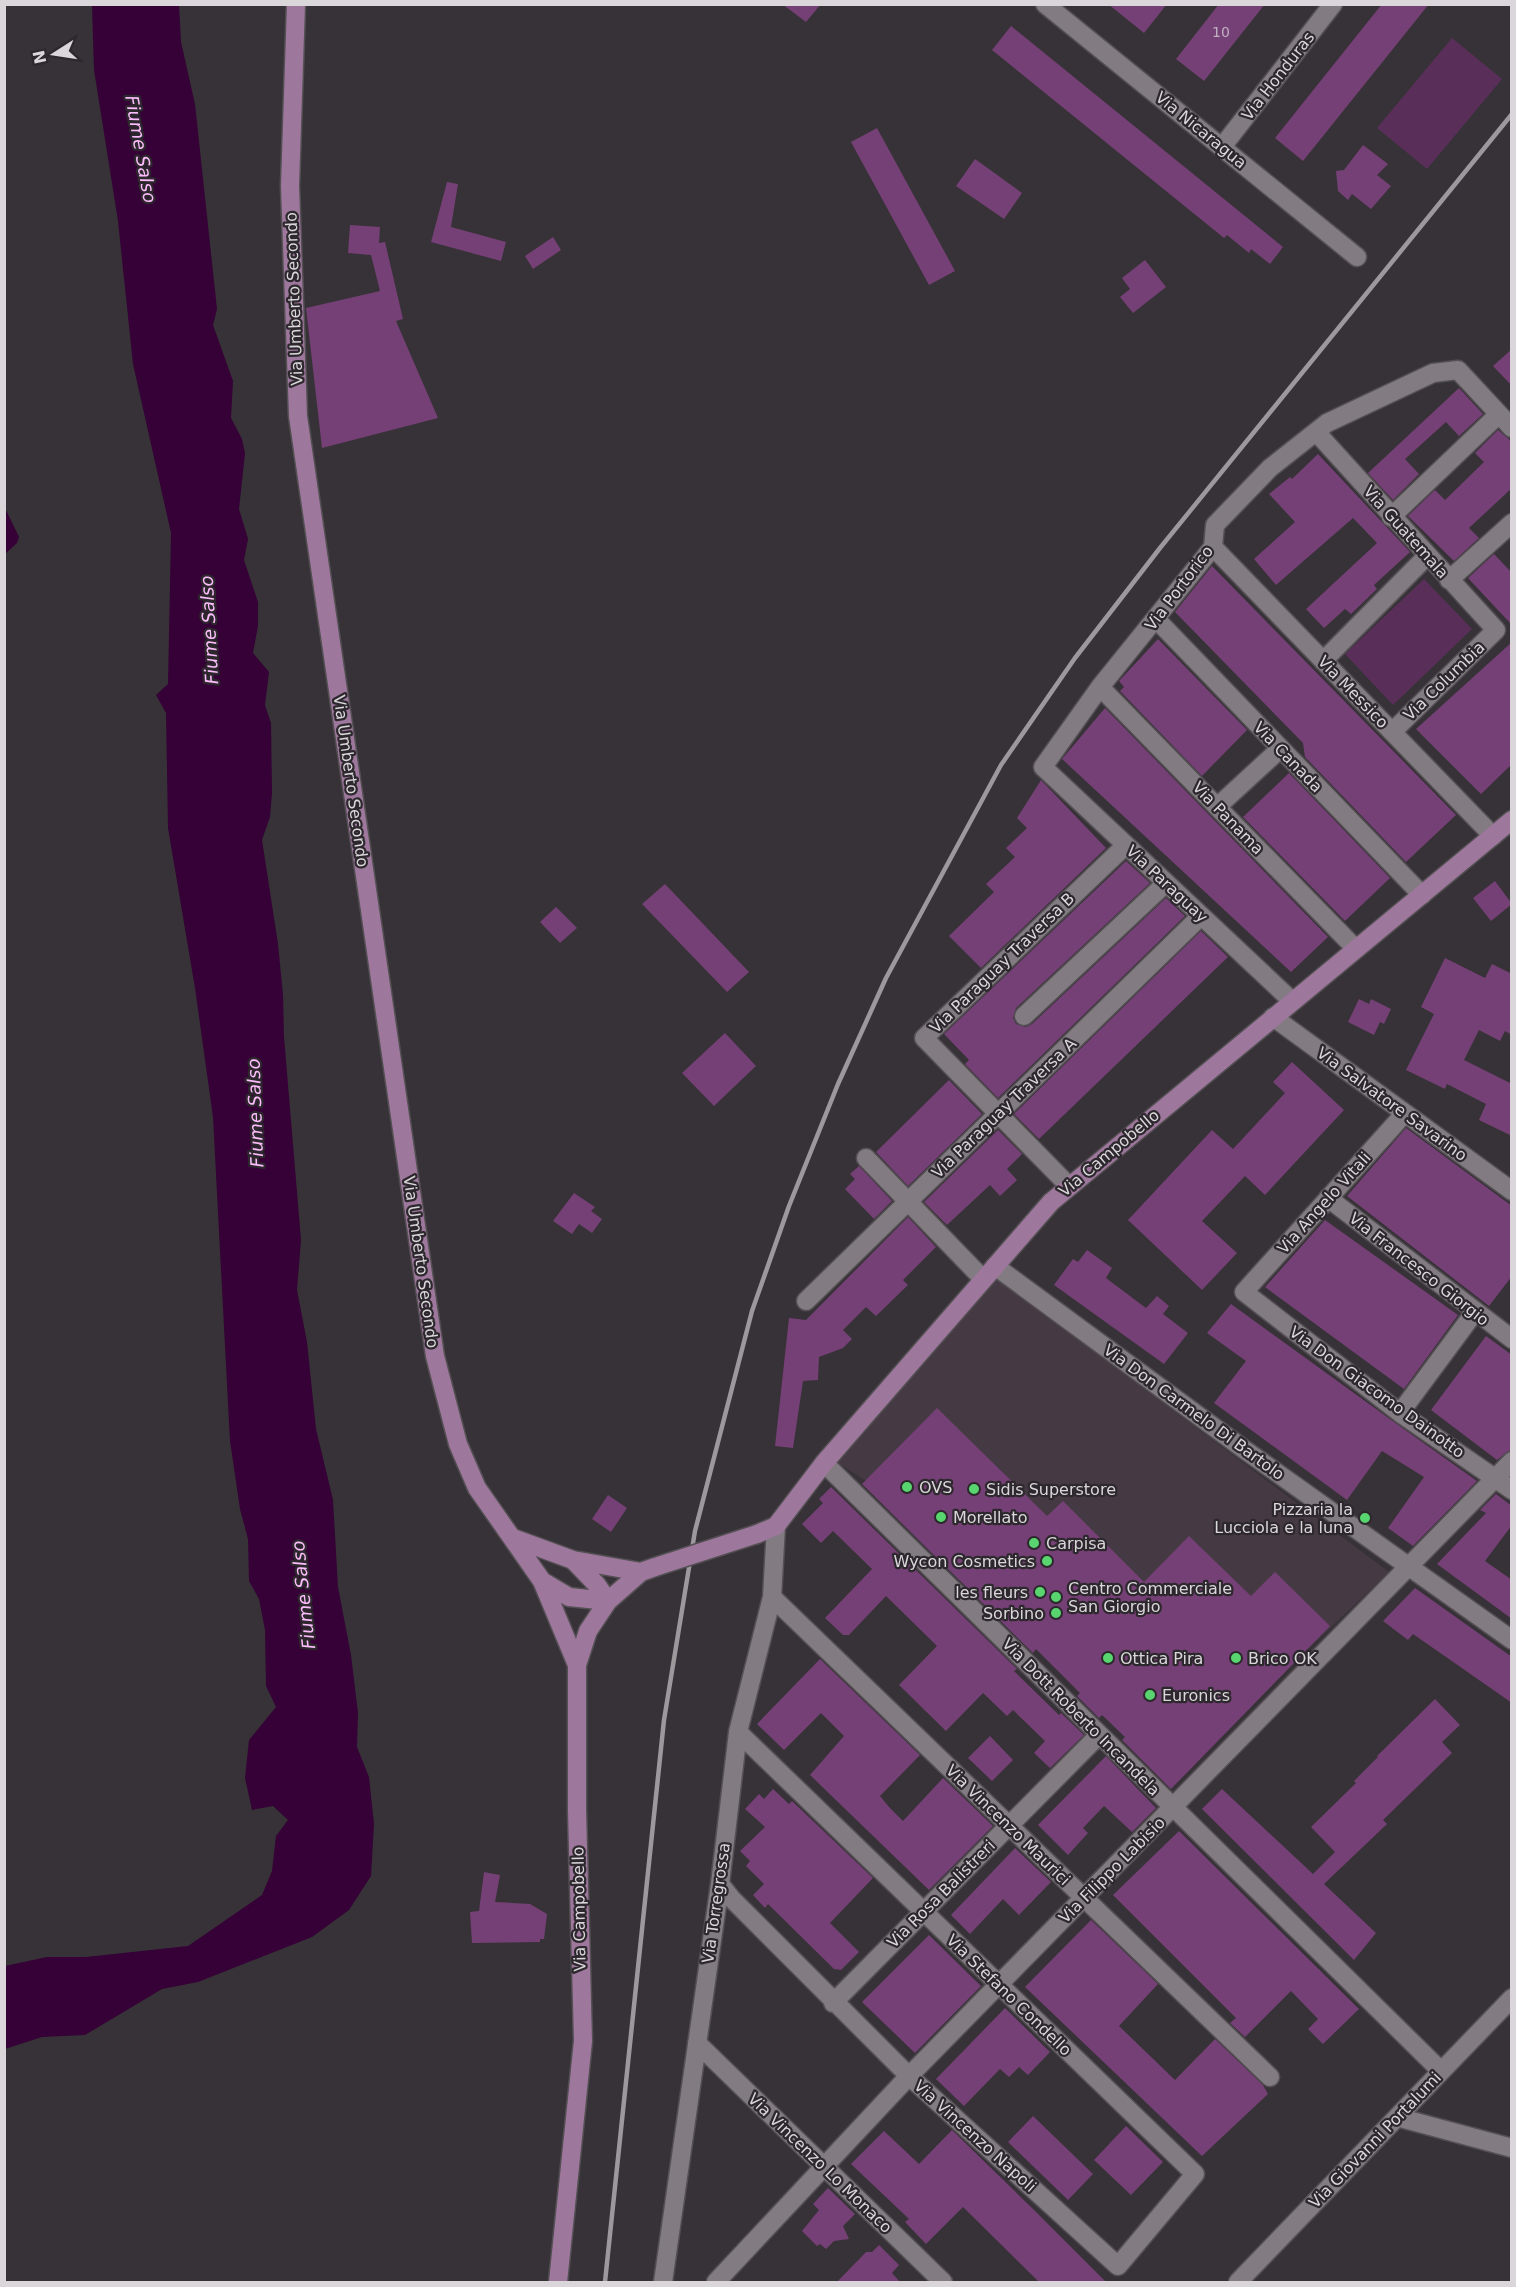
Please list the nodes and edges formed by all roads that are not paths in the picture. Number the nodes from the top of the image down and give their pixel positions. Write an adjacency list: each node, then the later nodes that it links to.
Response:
1 (296, 4): 50 (main road, Via Umberto Secondo)
2 (1045, 4): 4 (street, Via Nicaragua)
3 (1333, 4): 4 (street, Via Honduras)
4 (1222, 147): 5 (street, Via Nicaragua)
5 (1356, 257)
6 (1499, 414): 7 (street); 8 (street, Via Portorico); 9 (street)
7 (1512, 428)
8 (1317, 434): 9 (street, Via Guatemala); 11 (street, Via Portorico)
9 (1391, 517): 12 (street, Via Guatemala)
10 (1512, 523): 13 (street)
11 (1213, 547): 14 (street, Via Portorico); 16 (street, Via Messico)
12 (1427, 556): 13 (street, Via Guatemala); 16 (street)
13 (1449, 580): 15 (street, Via Guatemala)
14 (1156, 619): 17 (street, Via Portorico); 19 (street, Via Canada)
15 (1496, 630): 18 (street, Via Columbia)
16 (1323, 661): 18 (street, Via Messico)
17 (1100, 687): 20 (street, Via Portorico); 21 (street, Via Panama)
18 (1392, 732): 23 (street, Via Messico)
19 (1280, 749): 21 (street); 26 (street, Via Canada)
20 (1043, 767): 24 (street, Via Paraguay)
21 (1217, 807): 28 (street, Via Panama)
22 (1512, 820): 23 (main road, Via Campobello)
23 (1493, 836): 26 (main road, Via Campobello)
24 (1126, 845): 25 (street, Via Paraguay); 33 (street, Via Paraguay Traversa B)
25 (1166, 883): 27 (street, Via Paraguay); 30 (street)
26 (1422, 895): 28 (main road, Via Campobello)
27 (1201, 916): 29 (street, Via Paraguay); 33 (street, Via Paraguay Traversa A)
28 (1356, 949): 29 (main road, Via Campobello)
29 (1292, 1001): 31 (main road, Via Campobello)
30 (1024, 1016)
31 (1272, 1017): 32 (street, Via Salvatore Savarino); 35 (main road, Via Campobello)
32 (1405, 1113): 36 (street, Via Salvatore Savarino); 37 (street, Via Angelo Vitali)
33 (998, 1114): 35 (street, Via Paraguay Traversa B); 38 (street, Via Paraguay Traversa A)
34 (866, 1158): 38 (street, Via Don Carmelo Di Bartolo)
35 (1069, 1186): 39 (main road, Via Campobello)
36 (1512, 1191)
37 (1328, 1198): 40 (street, Via Angelo Vitali); 42 (street, Via Francesco Giorgio)
38 (908, 1201): 39 (street, Via Don Carmelo Di Bartolo); 41 (street, Via Paraguay Traversa A)
39 (989, 1272): 46 (main road, Via Campobello); 52 (street, Via Don Carmelo Di Bartolo)
40 (1244, 1292): 44 (street, Via Don Giacomo Dainotto)
41 (807, 1301)
42 (1474, 1313): 43 (street, Via Francesco Giorgio); 44 (street)
43 (1512, 1340)
44 (1400, 1413): 47 (street, Via Don Giacomo Dainotto)
45 (1512, 1461): 47 (street, Via Filippo Labisio)
46 (824, 1463): 49 (main road, Via Campobello); 60 (street, Via Dott Roberto Incandela)
47 (1496, 1478): 48 (street, Via Don Giacomo Dainotto); 52 (street, Via Filippo Labisio)
48 (1512, 1490)
49 (776, 1526): 53 (main road, Via Campobello, bridge); 55 (street, Via Torregrossa)
50 (512, 1537): 51 (main road); 54 (main road, Via Umberto Secondo)
51 (573, 1560): 53 (main road); 56 (main road)
52 (1409, 1566): 57 (street, Via Don Carmelo Di Bartolo); 61 (street, Via Filippo Labisio)
53 (648, 1569): 56 (main road, Via Campobello)
54 (542, 1581): 56 (main road); 58 (main road)
55 (772, 1597): 59 (street, Via Torregrossa); 62 (street, Via Vincenzo Maurici)
56 (608, 1602): 58 (main road, Via Campobello)
57 (1512, 1640)
58 (577, 1665): 77 (main road, Via Campobello)
59 (738, 1732): 63 (street, Via Torregrossa); 65 (street, Via Stefano Condello)
60 (1099, 1735): 61 (street, Via Dott Roberto Incandela); 62 (street, Via Rosa Balistreri)
61 (1173, 1808): 64 (street, Via Filippo Labisio); 70 (street, Via Dott Roberto Incandela)
62 (1008, 1826): 64 (street, Via Vincenzo Maurici); 65 (street, Via Rosa Balistreri)
63 (720, 1884): 68 (street, Via Vincenzo Napoli); 69 (street, Via Torregrossa)
64 (1083, 1899): 66 (street, Via Filippo Labisio); 72 (street, Via Vincenzo Maurici)
65 (924, 1912): 66 (street, Via Stefano Condello); 68 (street, Via Rosa Balistreri)
66 (999, 1985): 71 (street, Via Filippo Labisio); 76 (street, Via Stefano Condello)
67 (1512, 1998): 70 (street, Via Giovanni Portalumi)
68 (833, 2003): 71 (street, Via Vincenzo Napoli)
69 (697, 2043): 75 (street, Via Vincenzo Lo Monaco); 78 (street, Via Torregrossa)
70 (1441, 2072): 73 (street, Via Giovanni Portalumi)
71 (909, 2076): 75 (street, Via Filippo Labisio); 76 (street, Via Vincenzo Napoli)
72 (1270, 2077)
73 (1398, 2117): 74 (street); 81 (street, Via Giovanni Portalumi)
74 (1512, 2148)
75 (823, 2168): 79 (street, Via Filippo Labisio); 80 (street, Via Vincenzo Lo Monaco)
76 (1118, 2266)
77 (558, 2283)
78 (663, 2283)
79 (716, 2283)
80 (943, 2283)
81 (1238, 2283)

